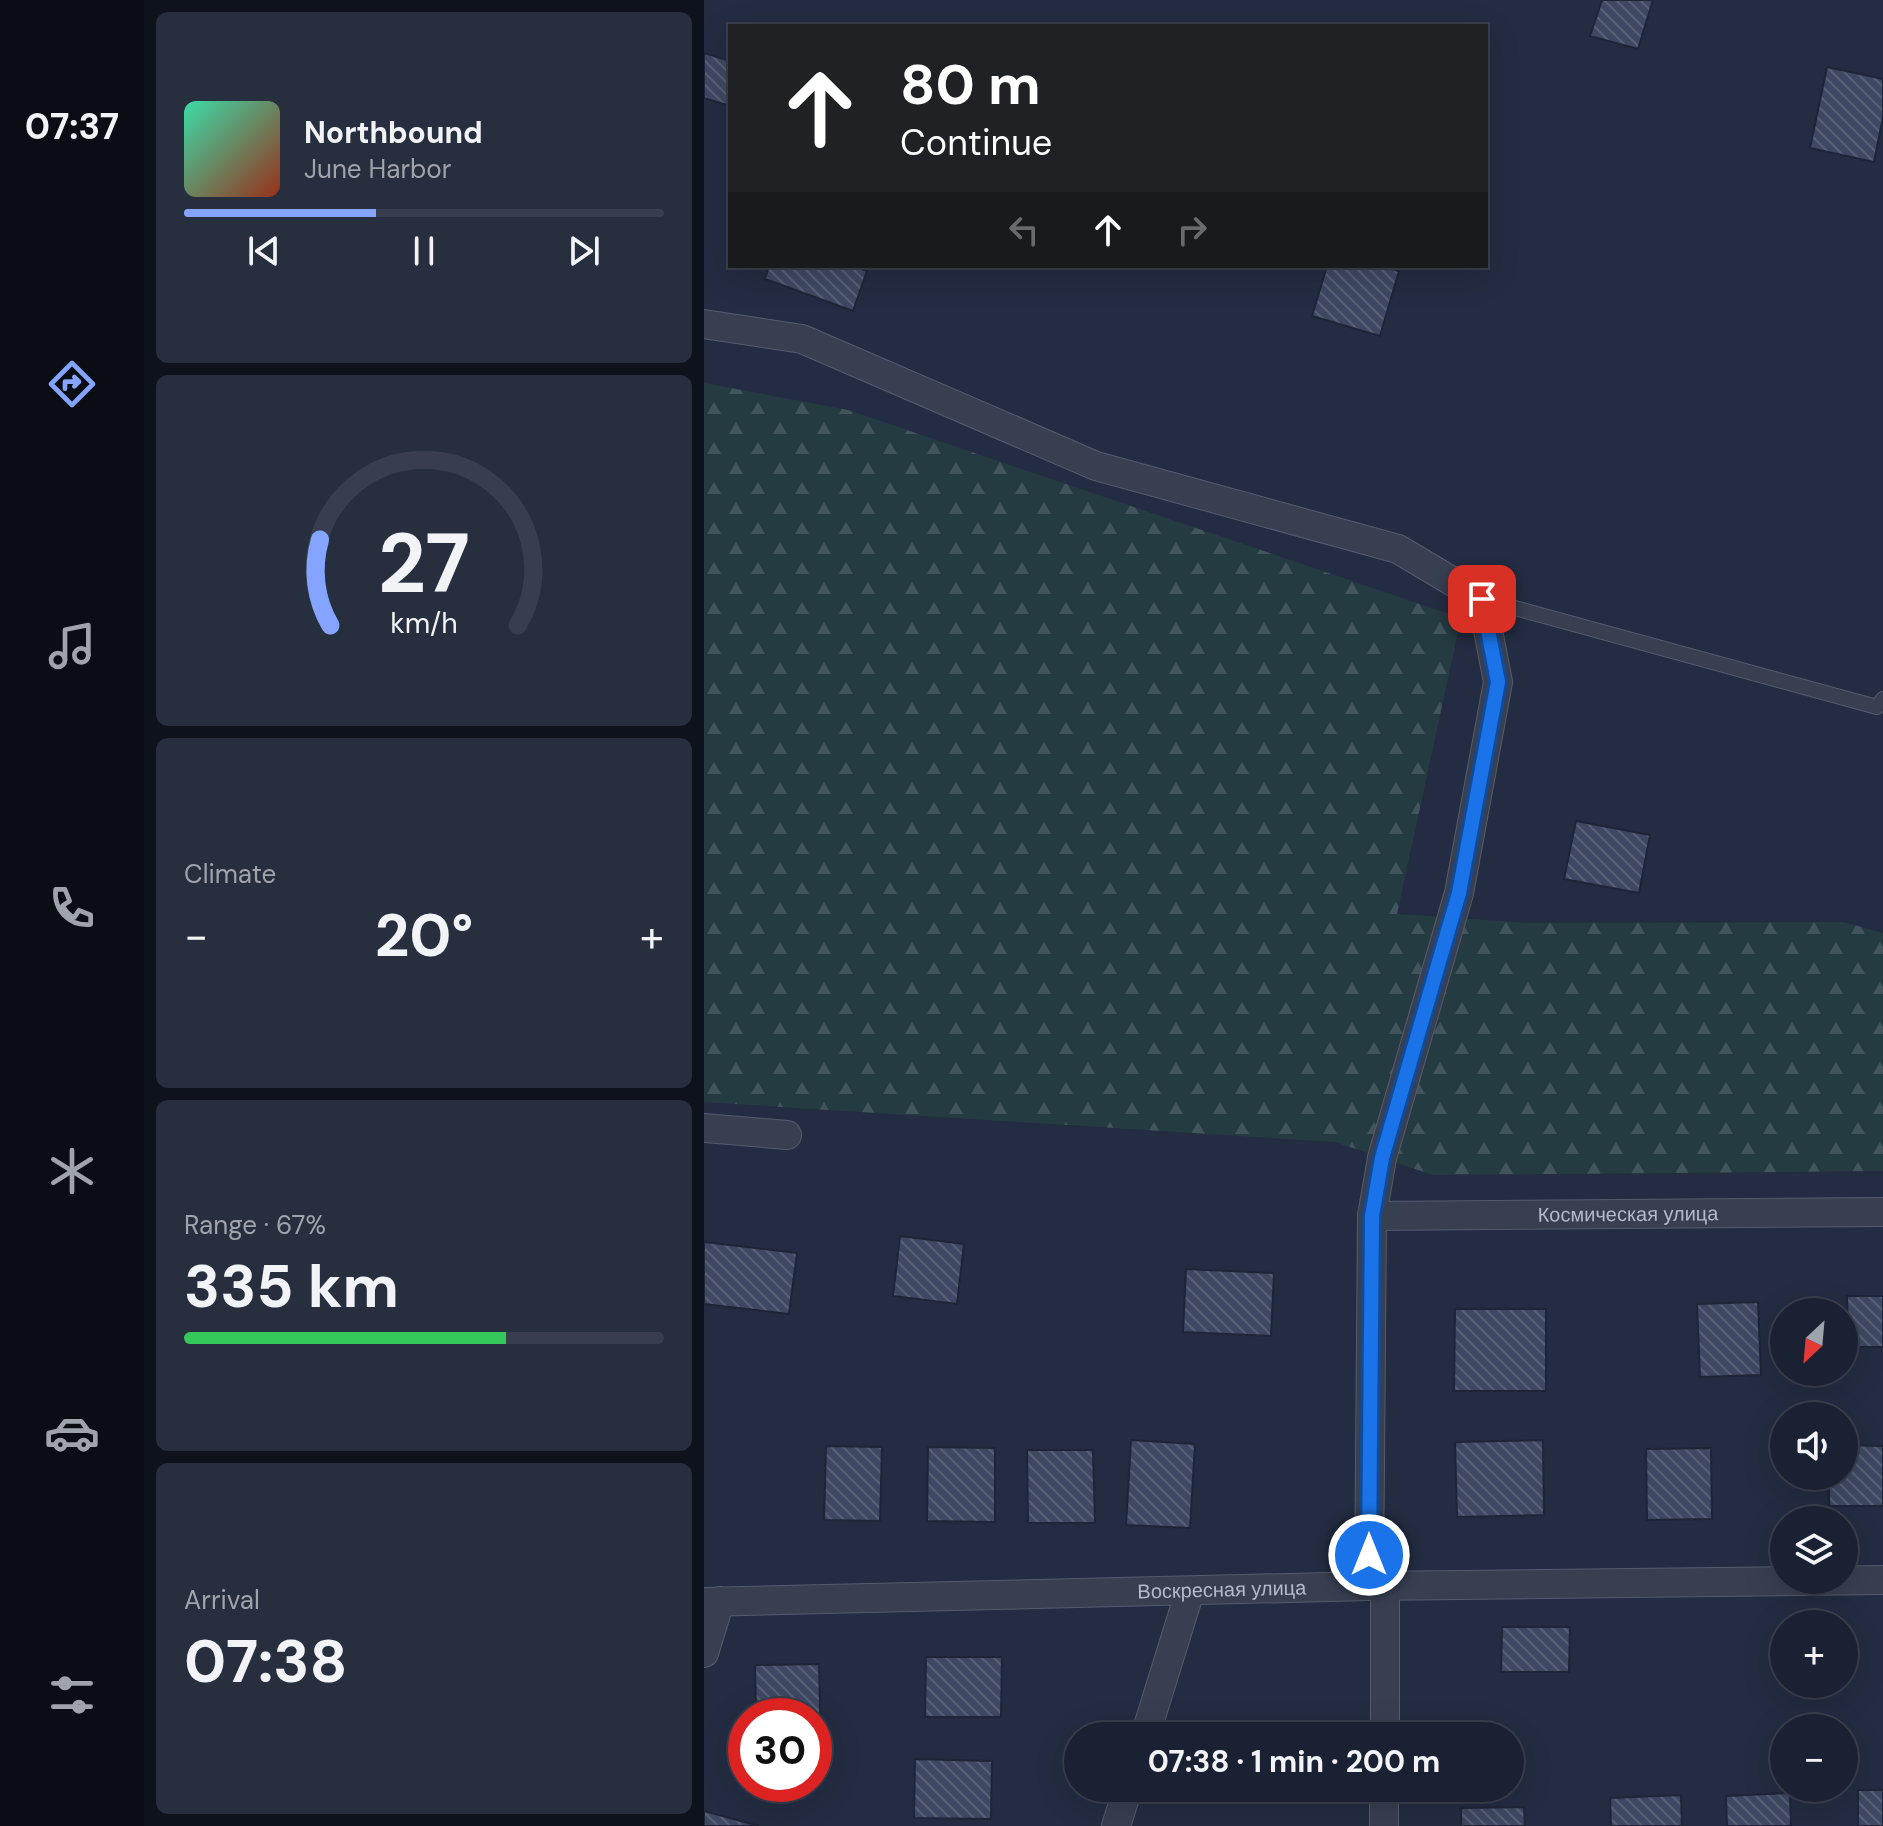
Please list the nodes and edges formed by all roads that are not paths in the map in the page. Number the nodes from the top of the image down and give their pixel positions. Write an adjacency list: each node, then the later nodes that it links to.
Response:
1 (704, 324): 2 (street)
2 (1482, 599): 3 (lane); 7 (street)
3 (1883, 699)
4 (704, 1128): 5 (street)
5 (787, 1135)
6 (1883, 1212): 7 (street, Космическая улица)
7 (1372, 1216): 9 (street)
8 (1883, 1580): 9 (street, Воскресная улица)
9 (1377, 1586): 10 (street, Воскресная улица); 14 (street)
10 (1190, 1591): 11 (street, Воскресная улица); 13 (street)
11 (712, 1601): 12 (street)
12 (704, 1653)
13 (1149, 1722)
14 (1384, 1722)
15 (1124, 1802): 17 (street)
16 (1384, 1802): 18 (street)
17 (1116, 1826)
18 (1384, 1826)

